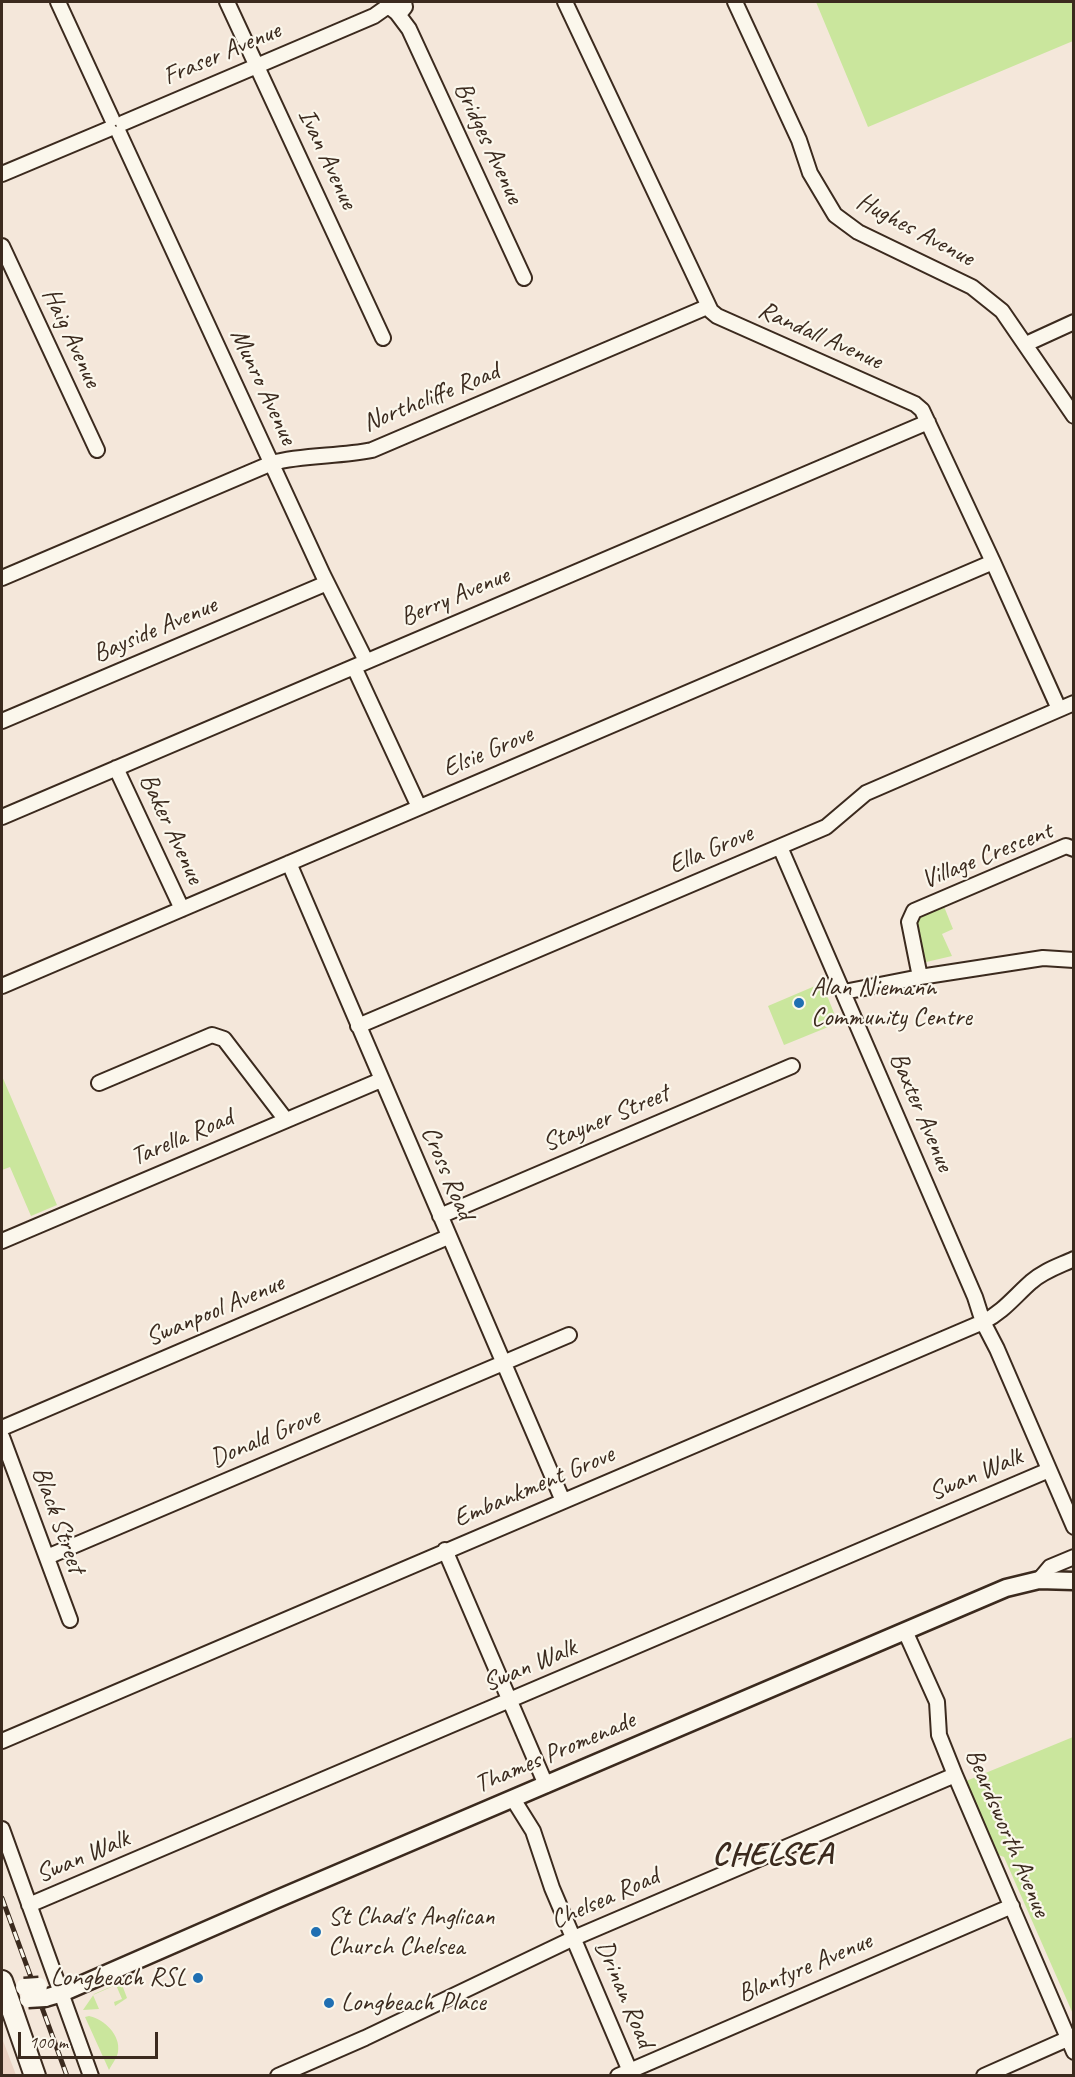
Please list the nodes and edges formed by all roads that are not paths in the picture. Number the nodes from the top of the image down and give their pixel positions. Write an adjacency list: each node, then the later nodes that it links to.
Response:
1 (58, 2): 7 (street, Munro Avenue)
2 (227, 2): 6 (street, Ivan Avenue)
3 (566, 2): 11 (street)
4 (735, 2): 14 (street, Hughes Avenue)
5 (399, 5): 6 (street, Fraser Avenue); 10 (street, Bridges Avenue)
6 (257, 66): 7 (street, Fraser Avenue); 13 (street, Ivan Avenue)
7 (116, 126): 8 (street, Fraser Avenue); 18 (street, Munro Avenue)
8 (2, 174)
9 (2, 246): 17 (street, Haig Avenue)
10 (524, 278)
11 (707, 307): 16 (street, Randall Avenue); 18 (street, Northcliffe Road)
12 (1074, 322): 14 (street)
13 (383, 338)
14 (1026, 344): 15 (street, Hughes Avenue)
15 (1074, 416)
16 (928, 422): 19 (street, Randall Avenue); 22 (street, Berry Avenue)
17 (97, 450)
18 (272, 463): 20 (street, Northcliffe Road); 21 (street, Munro Avenue)
19 (993, 562): 24 (street, Randall Avenue); 27 (street, Elsie Grove)
20 (2, 578)
21 (327, 583): 22 (street, Munro Avenue); 25 (street, Bayside Avenue)
22 (360, 664): 26 (street, Berry Avenue); 27 (street, Munro Avenue)
23 (1074, 703): 24 (street, Ella Grove)
24 (1059, 709): 29 (street, Ella Grove)
25 (2, 721)
26 (116, 768): 28 (street, Berry Avenue); 32 (street, Baker Avenue)
27 (419, 807): 31 (street, Elsie Grove)
28 (2, 817)
29 (780, 846): 36 (street, Baxter Avenue); 37 (street, Ella Grove)
30 (1074, 849): 34 (street, Village Crescent)
31 (289, 863): 32 (street, Elsie Grove); 37 (street, Cross Road)
32 (182, 909): 35 (street, Elsie Grove)
33 (1074, 960): 34 (street)
34 (920, 977): 36 (street)
35 (2, 986)
36 (846, 998): 46 (street, Baxter Avenue)
37 (358, 1026): 39 (street, Cross Road)
38 (792, 1065): 42 (street, Stayner Street)
39 (381, 1080): 41 (street, Tarella Road); 42 (street, Cross Road)
40 (99, 1083): 41 (street)
41 (286, 1120): 44 (street, Tarella Road)
42 (440, 1216): 43 (street, Cross Road)
43 (448, 1238): 48 (street, Cross Road); 49 (street, Swanpool Avenue)
44 (2, 1241)
45 (1074, 1259): 46 (street, Embankment Grove)
46 (985, 1320): 51 (street, Baxter Avenue); 52 (street, Embankment Grove)
47 (569, 1335): 48 (street, Donald Grove)
48 (502, 1363): 52 (street, Cross Road); 55 (street, Donald Grove)
49 (2, 1428)
50 (2, 1437): 55 (street, Black Street)
51 (1049, 1470): 53 (street, Baxter Avenue); 61 (street, Swan Walk)
52 (563, 1501): 54 (street, Embankment Grove)
53 (1074, 1527)
54 (445, 1550): 61 (street); 62 (street, Embankment Grove)
55 (47, 1557): 59 (street, Black Street)
56 (1074, 1557): 57 (street)
57 (1039, 1580): 58 (main road, Thames Promenade); 60 (main road, Thames Promenade)
58 (1074, 1581)
59 (70, 1620)
60 (905, 1631): 63 (street, Beardsworth Avenue); 64 (main road, Thames Promenade)
61 (509, 1701): 64 (street); 67 (street, Swan Walk)
62 (2, 1741)
63 (956, 1775): 68 (street, Beardsworth Avenue); 69 (street, Chelsea Road)
64 (546, 1785): 65 (main road, Thames Promenade)
65 (518, 1796): 69 (street, Drinan Road); 71 (main road, Thames Promenade)
66 (2, 1829): 67 (street)
67 (29, 1905): 71 (street)
68 (1012, 1906): 72 (street, Beardsworth Avenue); 74 (street, Blantyre Avenue)
69 (574, 1938): 74 (street, Drinan Road); 77 (street, Chelsea Road)
70 (21, 1991): 71 (main road, Thames Promenade); 75 (highway)
71 (62, 1994): 76 (street)
72 (1071, 2037): 73 (street, Beardsworth Avenue); 78 (street)
73 (1074, 2052)
74 (626, 2074)
75 (35, 2076)
76 (91, 2076)
77 (278, 2076)
78 (984, 2076)

